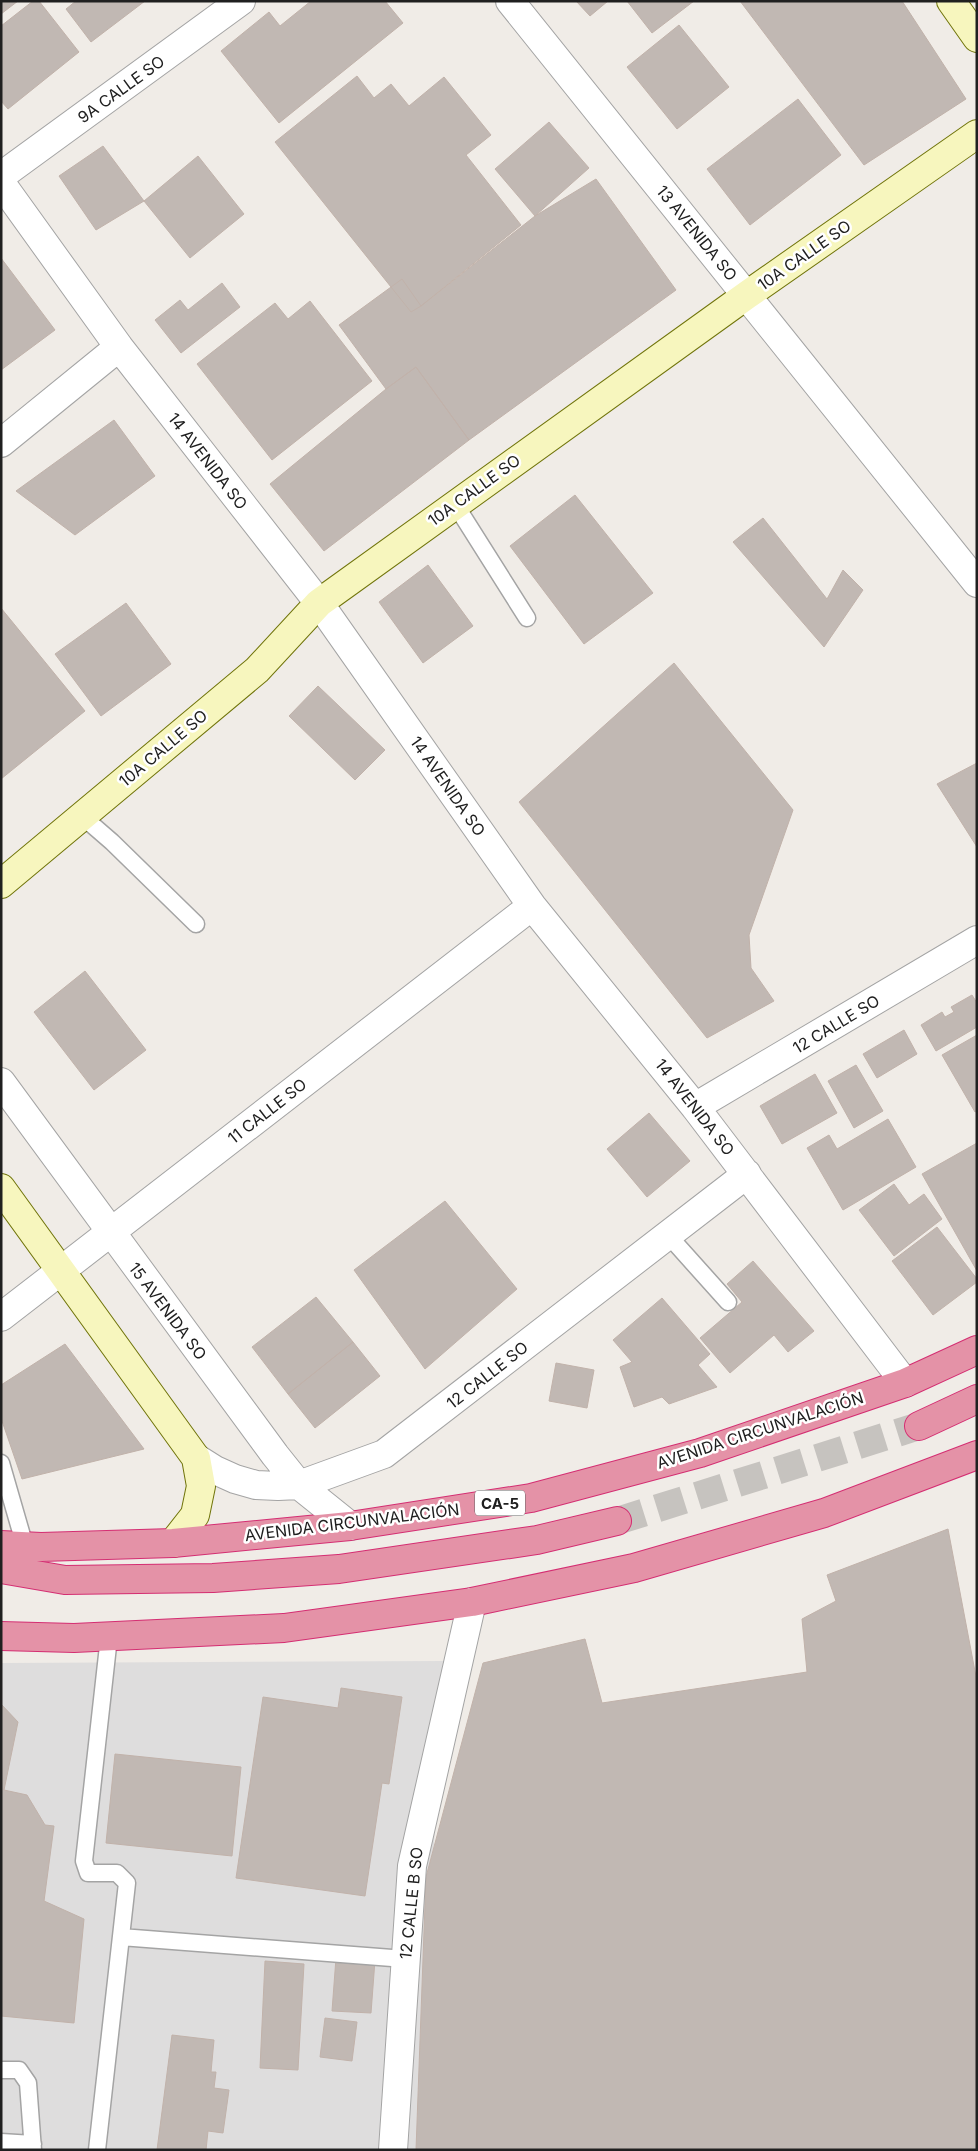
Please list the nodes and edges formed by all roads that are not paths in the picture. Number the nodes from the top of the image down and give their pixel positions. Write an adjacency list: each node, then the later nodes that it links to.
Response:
1 (510, 1): 8 (street, 13 AVENIDA SO)
2 (951, 1): 4 (street)
3 (233, 4): 6 (street, 9A CALLE SO)
4 (977, 38)
5 (977, 134): 8 (street, 10A CALLE SO)
6 (1, 176)
7 (1, 183): 9 (street, 14 AVENIDA SO)
8 (747, 295): 11 (street, 10A CALLE SO); 12 (street, 13 AVENIDA SO)
9 (119, 347): 10 (street); 13 (street, 14 AVENIDA SO)
10 (1, 443)
11 (456, 504): 13 (street, 10A CALLE SO); 14 (lane)
12 (977, 583)
13 (319, 603): 15 (street, 10A CALLE SO); 17 (street, 14 AVENIDA SO)
14 (527, 618)
15 (82, 816): 16 (street, 10A CALLE SO); 18 (lane)
16 (1, 884)
17 (532, 906): 21 (street, 14 AVENIDA SO); 24 (street, 11 CALLE SO)
18 (196, 924)
19 (977, 940): 21 (street, 12 CALLE SO)
20 (1, 1082): 24 (street, 15 AVENIDA SO)
21 (696, 1107): 22 (street, 14 AVENIDA SO)
22 (747, 1174): 25 (street, 12 CALLE SO); 30 (street, 14 AVENIDA SO)
23 (1, 1188): 26 (street)
24 (110, 1232): 26 (street, 11 CALLE SO); 36 (street, 15 AVENIDA SO)
25 (668, 1235): 27 (lane); 36 (street, 12 CALLE SO)
26 (61, 1270): 28 (street, 11 CALLE SO); 34 (street)
27 (728, 1302)
28 (1, 1316)
29 (977, 1350): 30 (highway, AVENIDA CIRCUNVALACIÓN / CA-5)
30 (905, 1382): 38 (highway, AVENIDA CIRCUNVALACIÓN / CA-5)
31 (977, 1398): 32 (highway)
32 (919, 1426)
33 (977, 1455): 42 (highway)
34 (196, 1458): 36 (street, 12 CALLE SO); 39 (street)
35 (1, 1463): 40 (lane)
36 (299, 1484): 38 (street, 15 AVENIDA SO)
37 (617, 1521): 41 (highway)
38 (350, 1526): 39 (highway, AVENIDA CIRCUNVALACIÓN / CA-5)
39 (173, 1543): 40 (highway, AVENIDA CIRCUNVALACIÓN / CA-5)
40 (13, 1546)
41 (1, 1569)
42 (472, 1602): 44 (highway); 46 (street, 12 CALLE B SO)
43 (1, 1636): 44 (highway)
44 (109, 1637): 45 (lane)
45 (121, 1937): 46 (lane); 50 (lane)
46 (405, 1959): 51 (street, 12 CALLE B SO)
47 (1, 2070): 49 (lane)
48 (1, 2142): 49 (lane)
49 (33, 2147)
50 (97, 2150)
51 (393, 2150)

